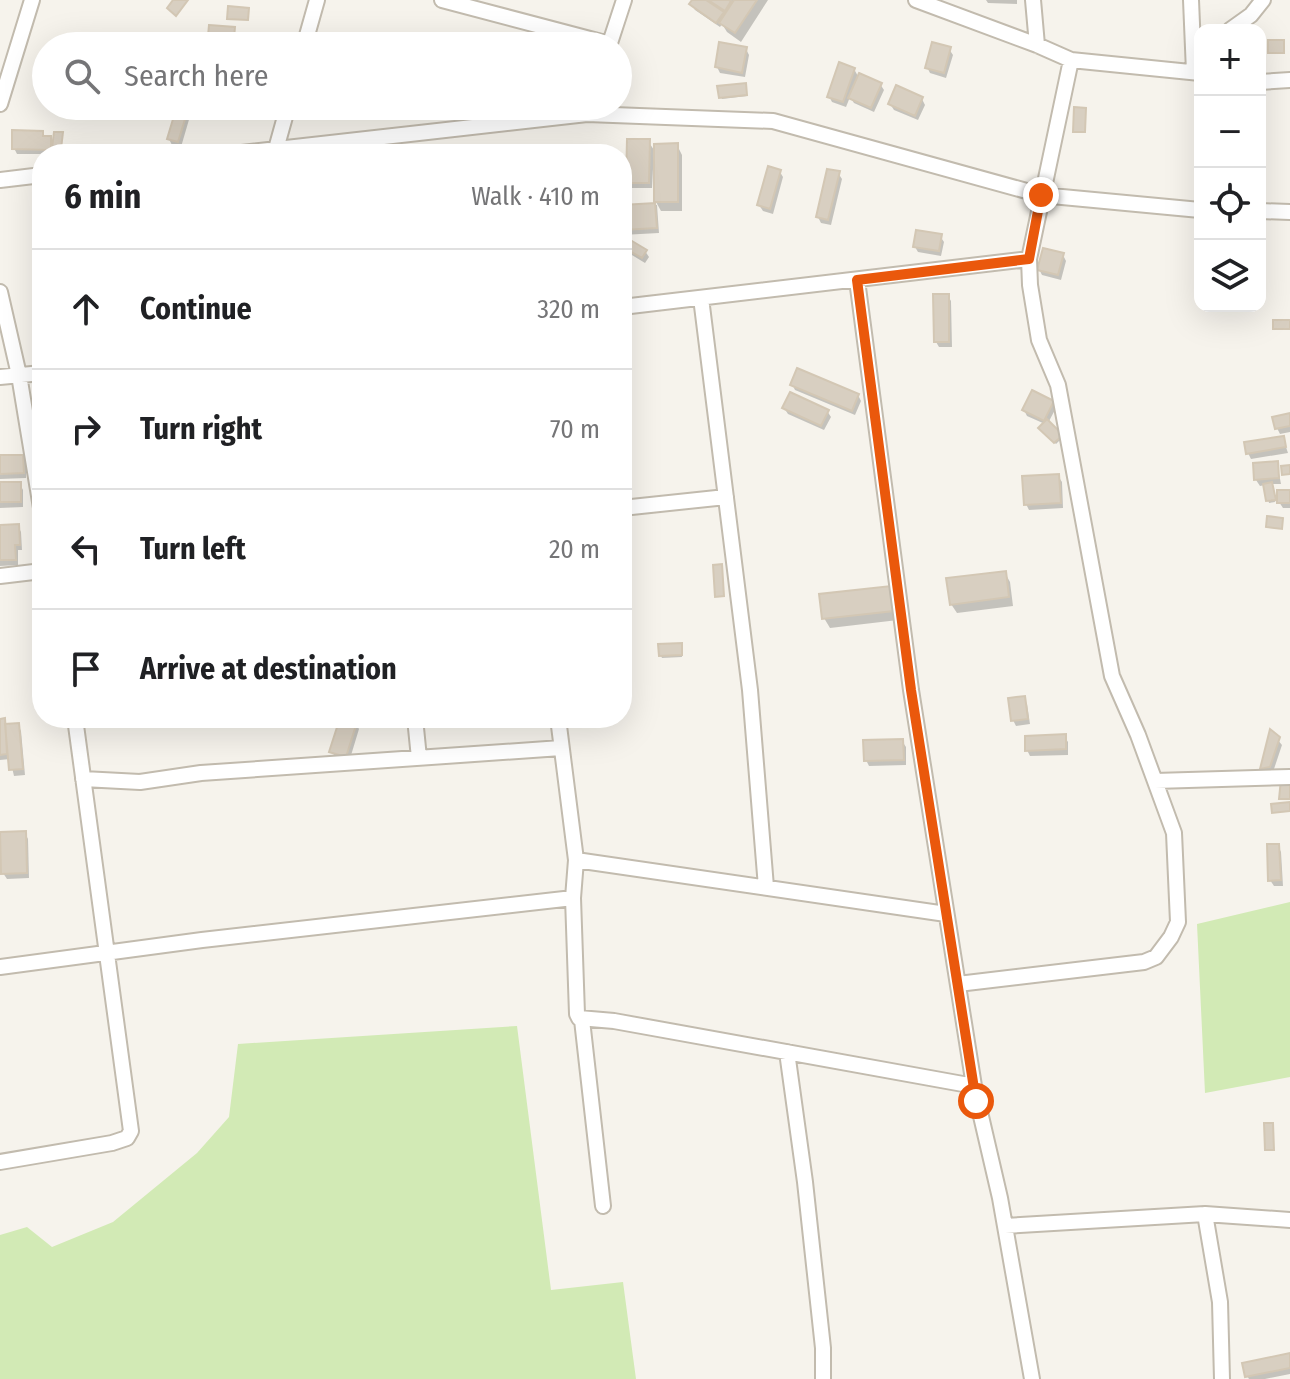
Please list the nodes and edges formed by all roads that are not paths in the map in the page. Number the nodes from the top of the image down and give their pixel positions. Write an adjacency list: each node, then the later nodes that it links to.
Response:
1 (32, 0): 16 (street)
2 (317, 0): 11 (street)
3 (442, 0): 12 (street)
4 (624, 0): 13 (street)
5 (916, 0): 14 (street)
6 (1033, 0): 14 (street)
7 (1191, 0): 9 (street)
8 (1263, 0): 10 (street)
9 (1194, 24)
10 (1238, 24)
11 (308, 32)
12 (561, 32)
13 (613, 32)
14 (1037, 45): 15 (street)
15 (1071, 60): 17 (street); 28 (street)
16 (6, 62): 20 (street)
17 (1194, 72)
18 (1290, 80): 19 (street)
19 (1266, 82)
20 (0, 104)
21 (632, 113): 28 (street)
22 (284, 120): 24 (street)
23 (508, 120): 25 (street)
24 (277, 144)
25 (316, 144)
26 (32, 176): 27 (street)
27 (0, 180)
28 (1041, 195): 29 (street); 32 (street)
29 (1194, 209)
30 (1266, 211): 31 (street)
31 (1290, 212)
32 (1029, 259): 33 (street); 52 (street)
33 (857, 280): 35 (street); 56 (street)
34 (0, 292): 38 (street)
35 (701, 298): 36 (street); 41 (street)
36 (632, 306)
37 (32, 374): 38 (street)
38 (19, 375): 39 (street); 40 (street)
39 (0, 377)
40 (32, 454)
41 (726, 497): 42 (street); 54 (street)
42 (632, 507)
43 (32, 572): 44 (street)
44 (0, 576)
45 (76, 728): 51 (street)
46 (416, 728): 49 (street)
47 (559, 728): 48 (street)
48 (561, 748): 49 (street); 53 (street)
49 (419, 758): 51 (street)
50 (1290, 777): 52 (street)
51 (83, 779): 57 (street)
52 (1155, 781): 59 (street)
53 (576, 860): 54 (street); 55 (street)
54 (766, 887): 56 (street)
55 (573, 898): 57 (street); 60 (street)
56 (946, 914): 59 (street)
57 (106, 952): 58 (street); 63 (street)
58 (0, 967)
59 (958, 984): 62 (street)
60 (582, 1020): 61 (street); 64 (street)
61 (787, 1052): 62 (street); 68 (street)
62 (974, 1086): 67 (street)
63 (0, 1162)
64 (603, 1206)
65 (1205, 1214): 66 (street); 67 (street); 70 (street)
66 (1290, 1220)
67 (1005, 1226): 69 (street)
68 (823, 1379)
69 (1032, 1379)
70 (1222, 1379)

